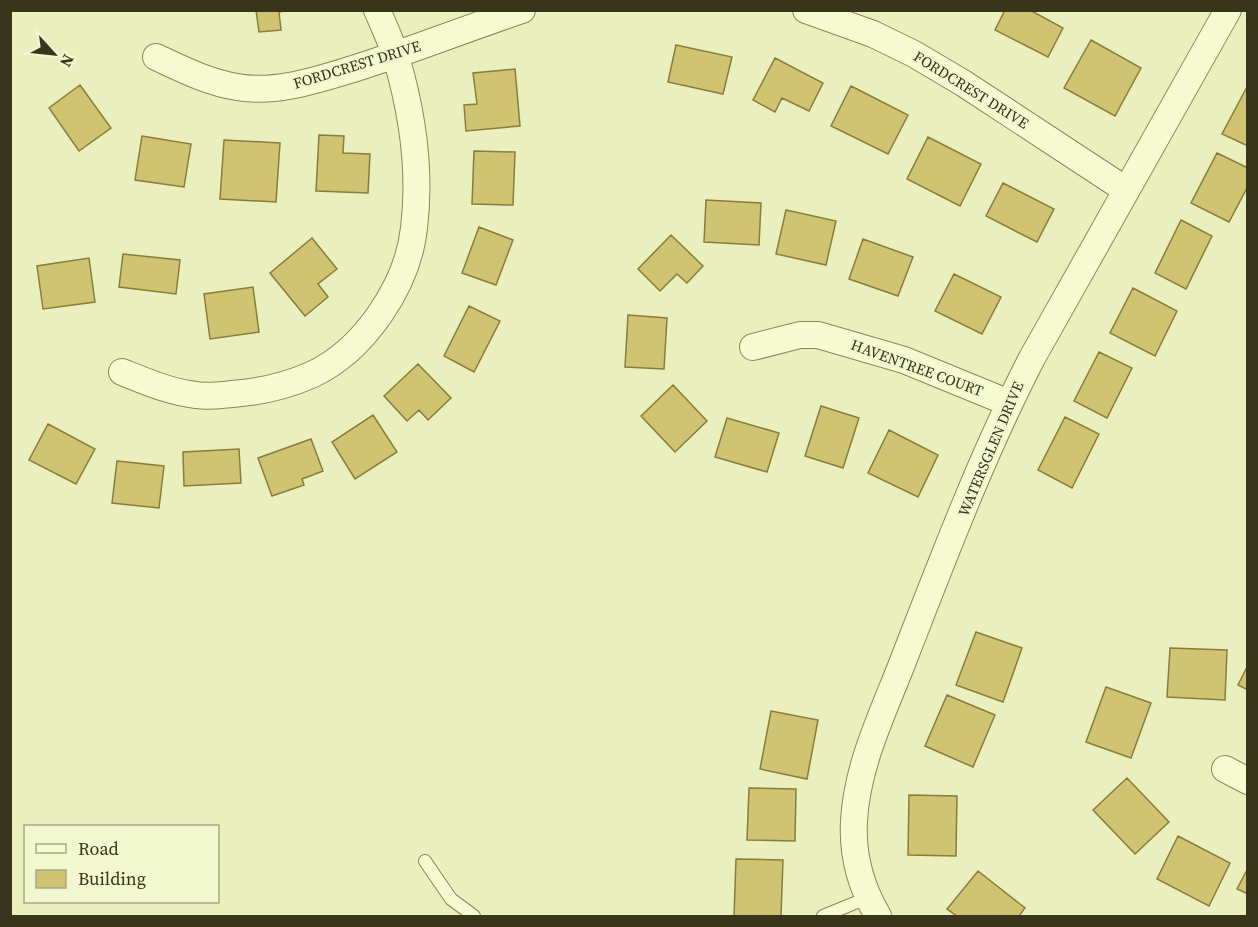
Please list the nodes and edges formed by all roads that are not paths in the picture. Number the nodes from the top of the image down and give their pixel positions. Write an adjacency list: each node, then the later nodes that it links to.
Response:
1 (378, 10): 5 (street)
2 (522, 10): 5 (street, FORDCREST DRIVE)
3 (806, 10): 7 (street, FORDCREST DRIVE)
4 (1228, 10): 7 (street, WATERSGLEN DRIVE)
5 (396, 56): 6 (street, FORDCREST DRIVE); 9 (street)
6 (156, 57)
7 (1126, 190): 10 (street, WATERSGLEN DRIVE)
8 (753, 347): 10 (street, HAVENTREE COURT)
9 (122, 372)
10 (1009, 403): 14 (street, WATERSGLEN DRIVE)
11 (1225, 769): 12 (street)
12 (1248, 781)
13 (425, 861): 15 (lane)
14 (872, 907): 16 (lane)
15 (474, 916)
16 (822, 916)

